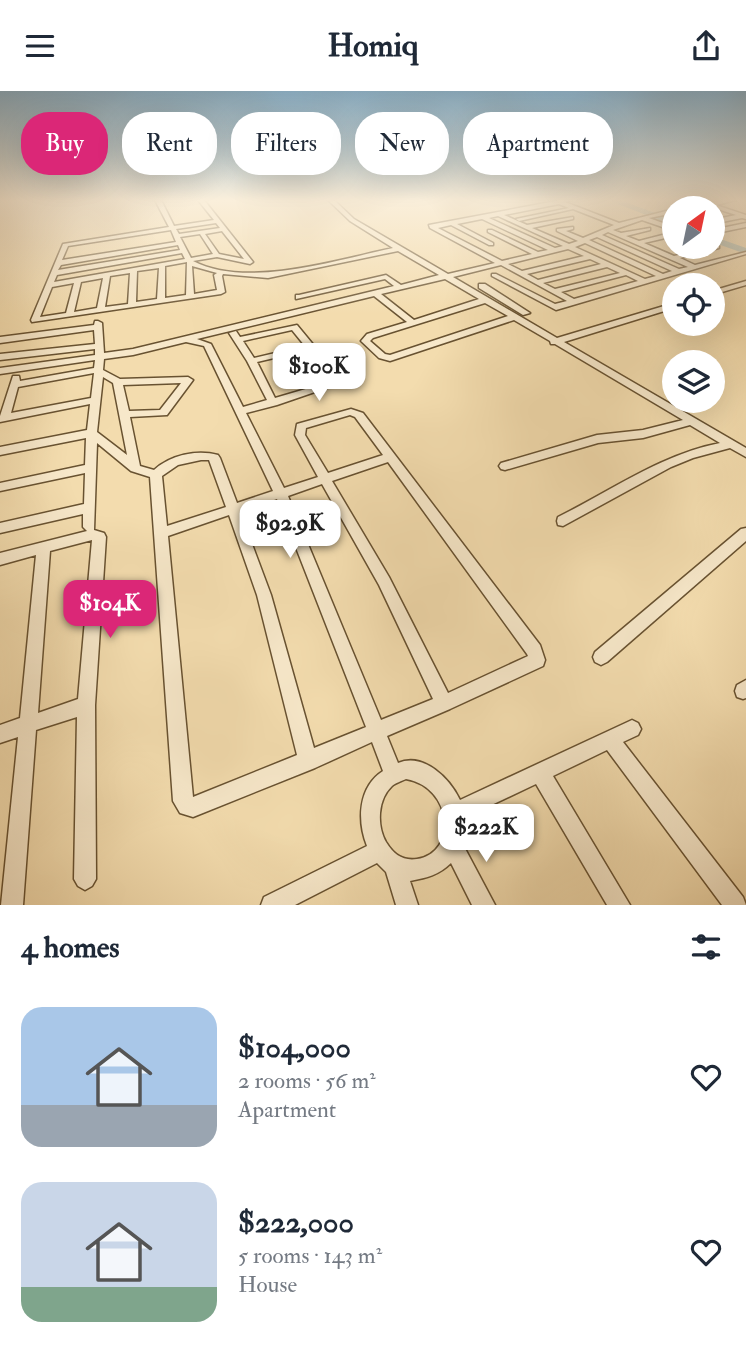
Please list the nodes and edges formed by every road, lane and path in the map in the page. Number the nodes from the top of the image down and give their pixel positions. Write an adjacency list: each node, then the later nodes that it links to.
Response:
1 (144, 238): 34 (street)
2 (164, 238): 34 (street)
3 (178, 238): 27 (street)
4 (205, 238): 31 (street)
5 (230, 238): 31 (street)
6 (381, 238): 22 (street)
7 (453, 238): 23 (street)
8 (480, 238): 20 (street)
9 (503, 238): 17 (street)
10 (528, 238): 25 (street)
11 (553, 238): 21 (street)
12 (579, 238): 18 (street)
13 (589, 238): 18 (street)
14 (604, 238): 43 (street)
15 (626, 238): 19 (street)
16 (654, 238): 19 (street)
17 (508, 240): 20 (street); 29 (street)
18 (584, 240): 21 (street); 49 (street)
19 (638, 243): 26 (street)
20 (491, 244): 23 (street)
21 (572, 246): 25 (street); 32 (street)
22 (399, 249): 41 (street); 48 (street)
23 (474, 249): 36 (street)
24 (662, 249): 26 (street)
25 (554, 250): 29 (street)
26 (655, 250): 28 (street)
27 (185, 251): 35 (street); 46 (street)
28 (662, 253)
29 (537, 254): 36 (street)
30 (741, 254): 39 (street)
31 (217, 255): 35 (street)
32 (592, 256): 37 (street); 42 (street)
33 (676, 259): 39 (street)
34 (58, 263): 46 (street)
35 (191, 263): 38 (street); 41 (street); 60 (street)
36 (502, 263): 42 (street); 48 (street)
37 (609, 264): 44 (street); 52 (street)
38 (162, 266): 40 (street); 63 (street)
39 (694, 267): 43 (street)
40 (134, 271): 47 (street); 65 (street)
41 (222, 272): 60 (street)
42 (519, 272): 52 (street); 64 (street)
43 (679, 272): 45 (street)
44 (627, 273): 51 (street); 58 (street)
45 (675, 273)
46 (54, 274): 54 (street)
47 (107, 275): 50 (street); 67 (street)
48 (446, 276): 55 (street); 57 (street)
49 (662, 276): 51 (street)
50 (78, 280): 54 (street); 69 (street)
51 (644, 281): 64 (street)
52 (537, 282): 58 (street)
53 (746, 283): 56 (street)
54 (50, 285): 69 (street)
55 (400, 287): 59 (street); 61 (street)
56 (725, 289)
57 (469, 290): 62 (street); 68 (street)
58 (555, 291): 64 (street)
59 (374, 293): 71 (street); 72 (street)
60 (191, 297): 63 (street)
61 (299, 297)
62 (485, 300): 70 (street); 71 (street)
63 (161, 302): 65 (street)
64 (574, 302)
65 (132, 306): 67 (street)
66 (662, 309): 77 (street)
67 (100, 311): 69 (street)
68 (530, 311): 70 (street)
69 (69, 315)
70 (513, 317): 71 (street); 77 (street)
71 (413, 323)
72 (229, 327): 74 (street); 76 (street)
73 (14, 335): 75 (street); 79 (street); 81 (street)
74 (185, 339): 79 (street); 88 (street)
75 (0, 340)
76 (237, 340): 78 (street); 80 (street)
77 (554, 342): 91 (street)
78 (310, 347): 80 (street); 87 (street)
79 (99, 352): 81 (street); 82 (street); 83 (street)
80 (252, 361): 87 (street)
81 (1, 363): 82 (street)
82 (21, 368): 85 (street)
83 (97, 370): 84 (street); 85 (street); 86 (street)
84 (118, 382): 89 (street); 89 (street)
85 (16, 385): 90 (street)
86 (95, 400): 90 (street); 92 (street)
87 (273, 403): 88 (street)
88 (239, 412): 103 (street)
89 (125, 414): 99 (street)
90 (3, 419)
91 (693, 421): 93 (street); 97 (street)
92 (92, 433): 94 (street); 98 (street); 99 (street)
93 (733, 444): 95 (street); 106 (street)
94 (0, 451)
95 (746, 453)
96 (390, 457): 101 (street); 101 (street); 114 (street)
97 (505, 466)
98 (90, 468): 102 (street); 104 (street)
99 (135, 468): 100 (street)
100 (156, 475): 105 (street); 109 (street)
101 (324, 479): 103 (street); 114 (street)
102 (0, 487)
103 (281, 494): 105 (street); 118 (street)
104 (88, 508): 107 (street); 108 (street)
105 (233, 510): 109 (street); 121 (street)
106 (563, 521)
107 (89, 527)
108 (0, 528)
109 (161, 533): 121 (street)
110 (746, 533): 113 (street)
111 (44, 547): 112 (street); 115 (street); 116 (street)
112 (1, 562)
113 (601, 657)
114 (444, 703): 118 (street)
115 (86, 705): 116 (street); 128 (street)
116 (29, 725): 119 (street); 130 (street)
117 (632, 729): 120 (street)
118 (376, 730): 121 (street); 123 (street)
119 (0, 734)
120 (610, 740): 122 (street); 135 (street)
121 (308, 761)
122 (540, 772): 124 (street); 134 (street)
123 (393, 773): 124 (street); 126 (street)
124 (454, 813): 125 (street)
125 (451, 842): 127 (street); 133 (street)
126 (379, 851): 127 (street); 129 (street)
127 (395, 866): 132 (street)
128 (85, 879)
129 (298, 900): 131 (street)
130 (12, 905)
131 (272, 905)
132 (407, 905)
133 (484, 905)
134 (619, 905)
135 (735, 905)

